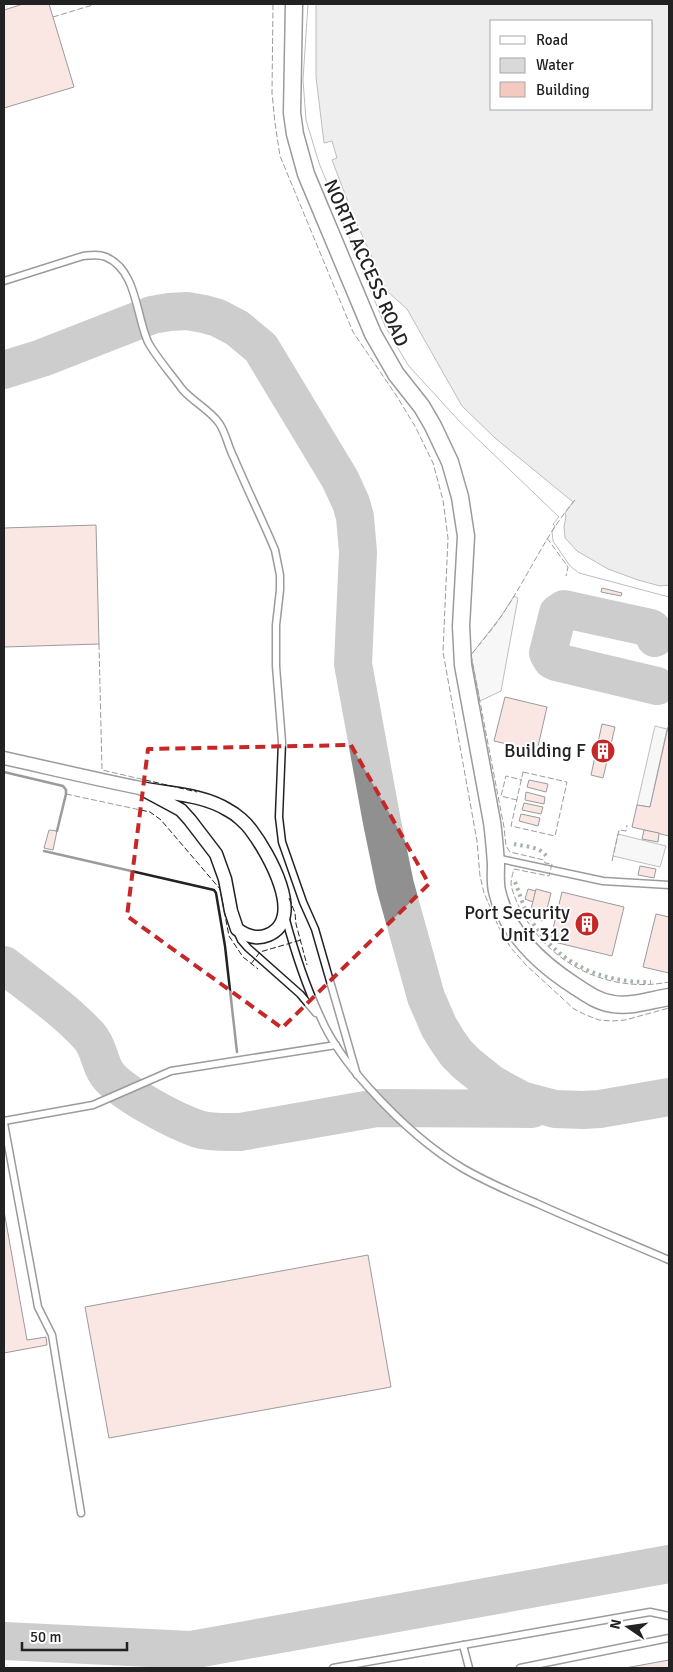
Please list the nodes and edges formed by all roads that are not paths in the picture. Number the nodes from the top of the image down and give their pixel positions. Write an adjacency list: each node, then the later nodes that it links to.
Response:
1 (294, 4): 5 (street, NORTH ACCESS ROAD)
2 (4, 280): 12 (lane)
3 (4, 758): 4 (street)
4 (142, 789): 7 (street); 8 (street)
5 (496, 858): 6 (lane); 9 (street, NORTH ACCESS ROAD)
6 (669, 886)
7 (285, 915): 8 (street); 10 (lane)
8 (237, 929): 10 (lane)
9 (669, 997)
10 (320, 1017): 11 (lane)
11 (336, 1044): 12 (lane); 13 (lane)
12 (357, 1075): 14 (lane)
13 (4, 1122): 15 (lane)
14 (669, 1260)
15 (81, 1513)
16 (669, 1616): 18 (lane)
17 (669, 1638): 21 (lane)
18 (463, 1645): 19 (lane); 20 (lane)
19 (333, 1668)
20 (469, 1668)
21 (520, 1668)

